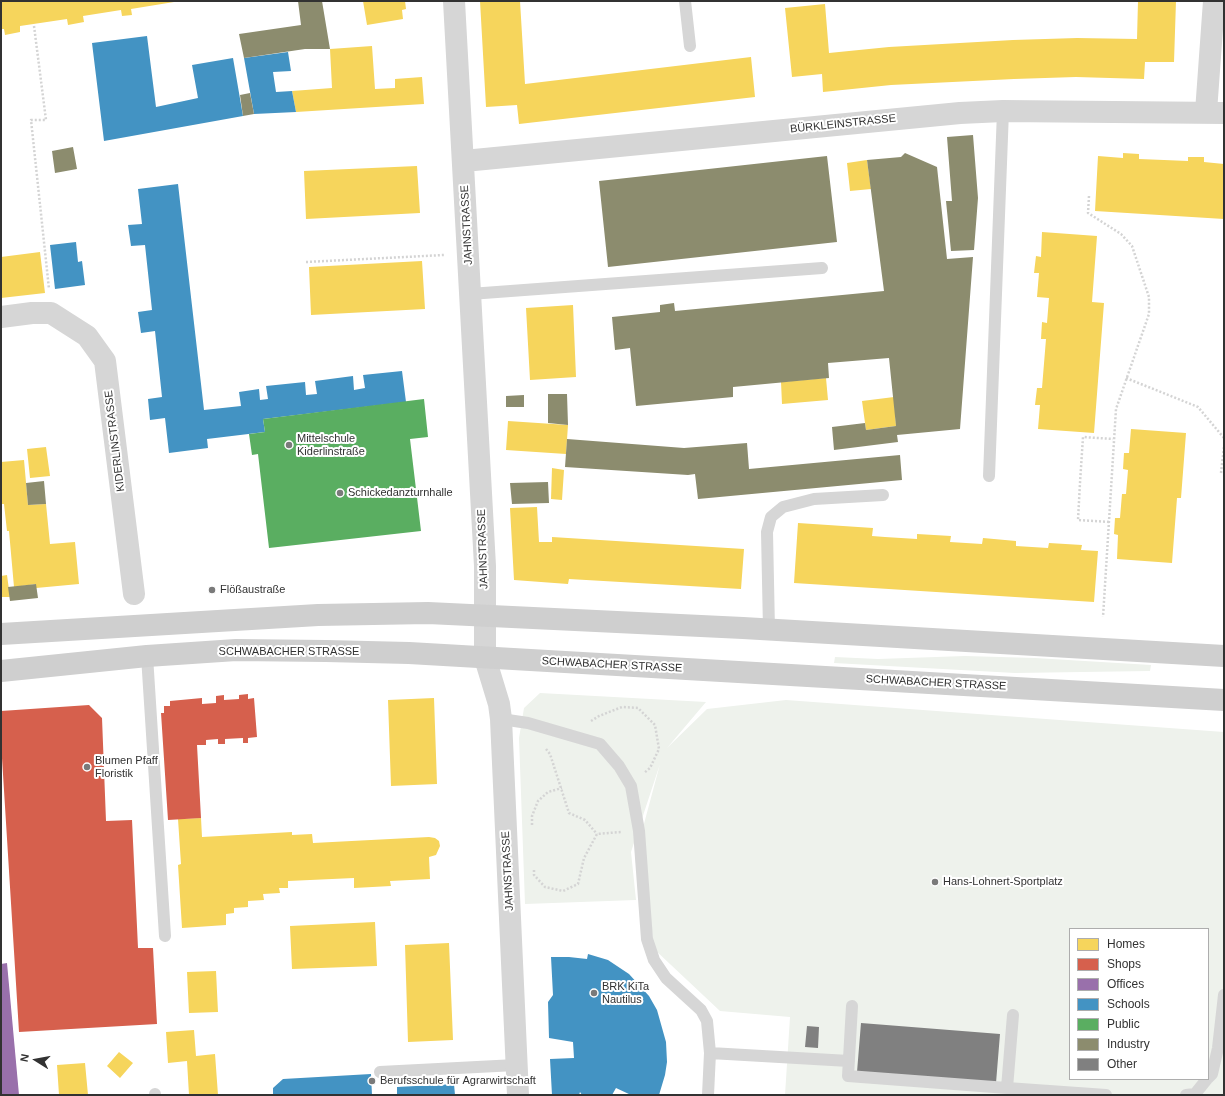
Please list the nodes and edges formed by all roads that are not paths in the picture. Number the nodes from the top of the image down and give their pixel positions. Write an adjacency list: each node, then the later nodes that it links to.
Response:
1 (454, 1): 7 (street, JAHNSTRASSE)
2 (685, 1): 4 (lane)
3 (1214, 1): 6 (street)
4 (690, 46)
5 (1003, 112): 6 (street, BÜRKLEINSTRASSE); 7 (street, BÜRKLEINSTRASSE); 11 (lane)
6 (1215, 113)
7 (464, 161): 9 (street, JAHNSTRASSE)
8 (822, 268): 9 (lane)
9 (470, 294): 14 (street, JAHNSTRASSE)
10 (1, 317): 13 (street, KIDERLINSTRASSE)
11 (989, 476)
12 (883, 495): 15 (lane)
13 (134, 594)
14 (485, 616): 15 (main road); 16 (main road); 19 (street, JAHNSTRASSE)
15 (770, 630): 18 (main road)
16 (1, 634)
17 (147, 656): 19 (main road, SCHWABACHER STRASSE); 20 (main road, SCHWABACHER STRASSE); 23 (lane)
18 (1224, 656)
19 (485, 658): 21 (main road, SCHWABACHER STRASSE); 22 (street, JAHNSTRASSE)
20 (1, 671)
21 (1224, 700)
22 (501, 719): 27 (lane); 29 (street, JAHNSTRASSE)
23 (165, 936)
24 (1224, 995): 31 (lane)
25 (852, 1006): 28 (lane)
26 (1013, 1015): 33 (lane)
27 (710, 1053): 28 (lane); 35 (lane)
28 (849, 1061): 33 (lane)
29 (516, 1065): 30 (lane); 34 (street, JAHNSTRASSE)
30 (380, 1072)
31 (1209, 1077)
32 (1206, 1080): 37 (lane)
33 (1007, 1088): 36 (lane)
34 (518, 1095)
35 (708, 1095)
36 (1106, 1095)
37 (1186, 1095)

